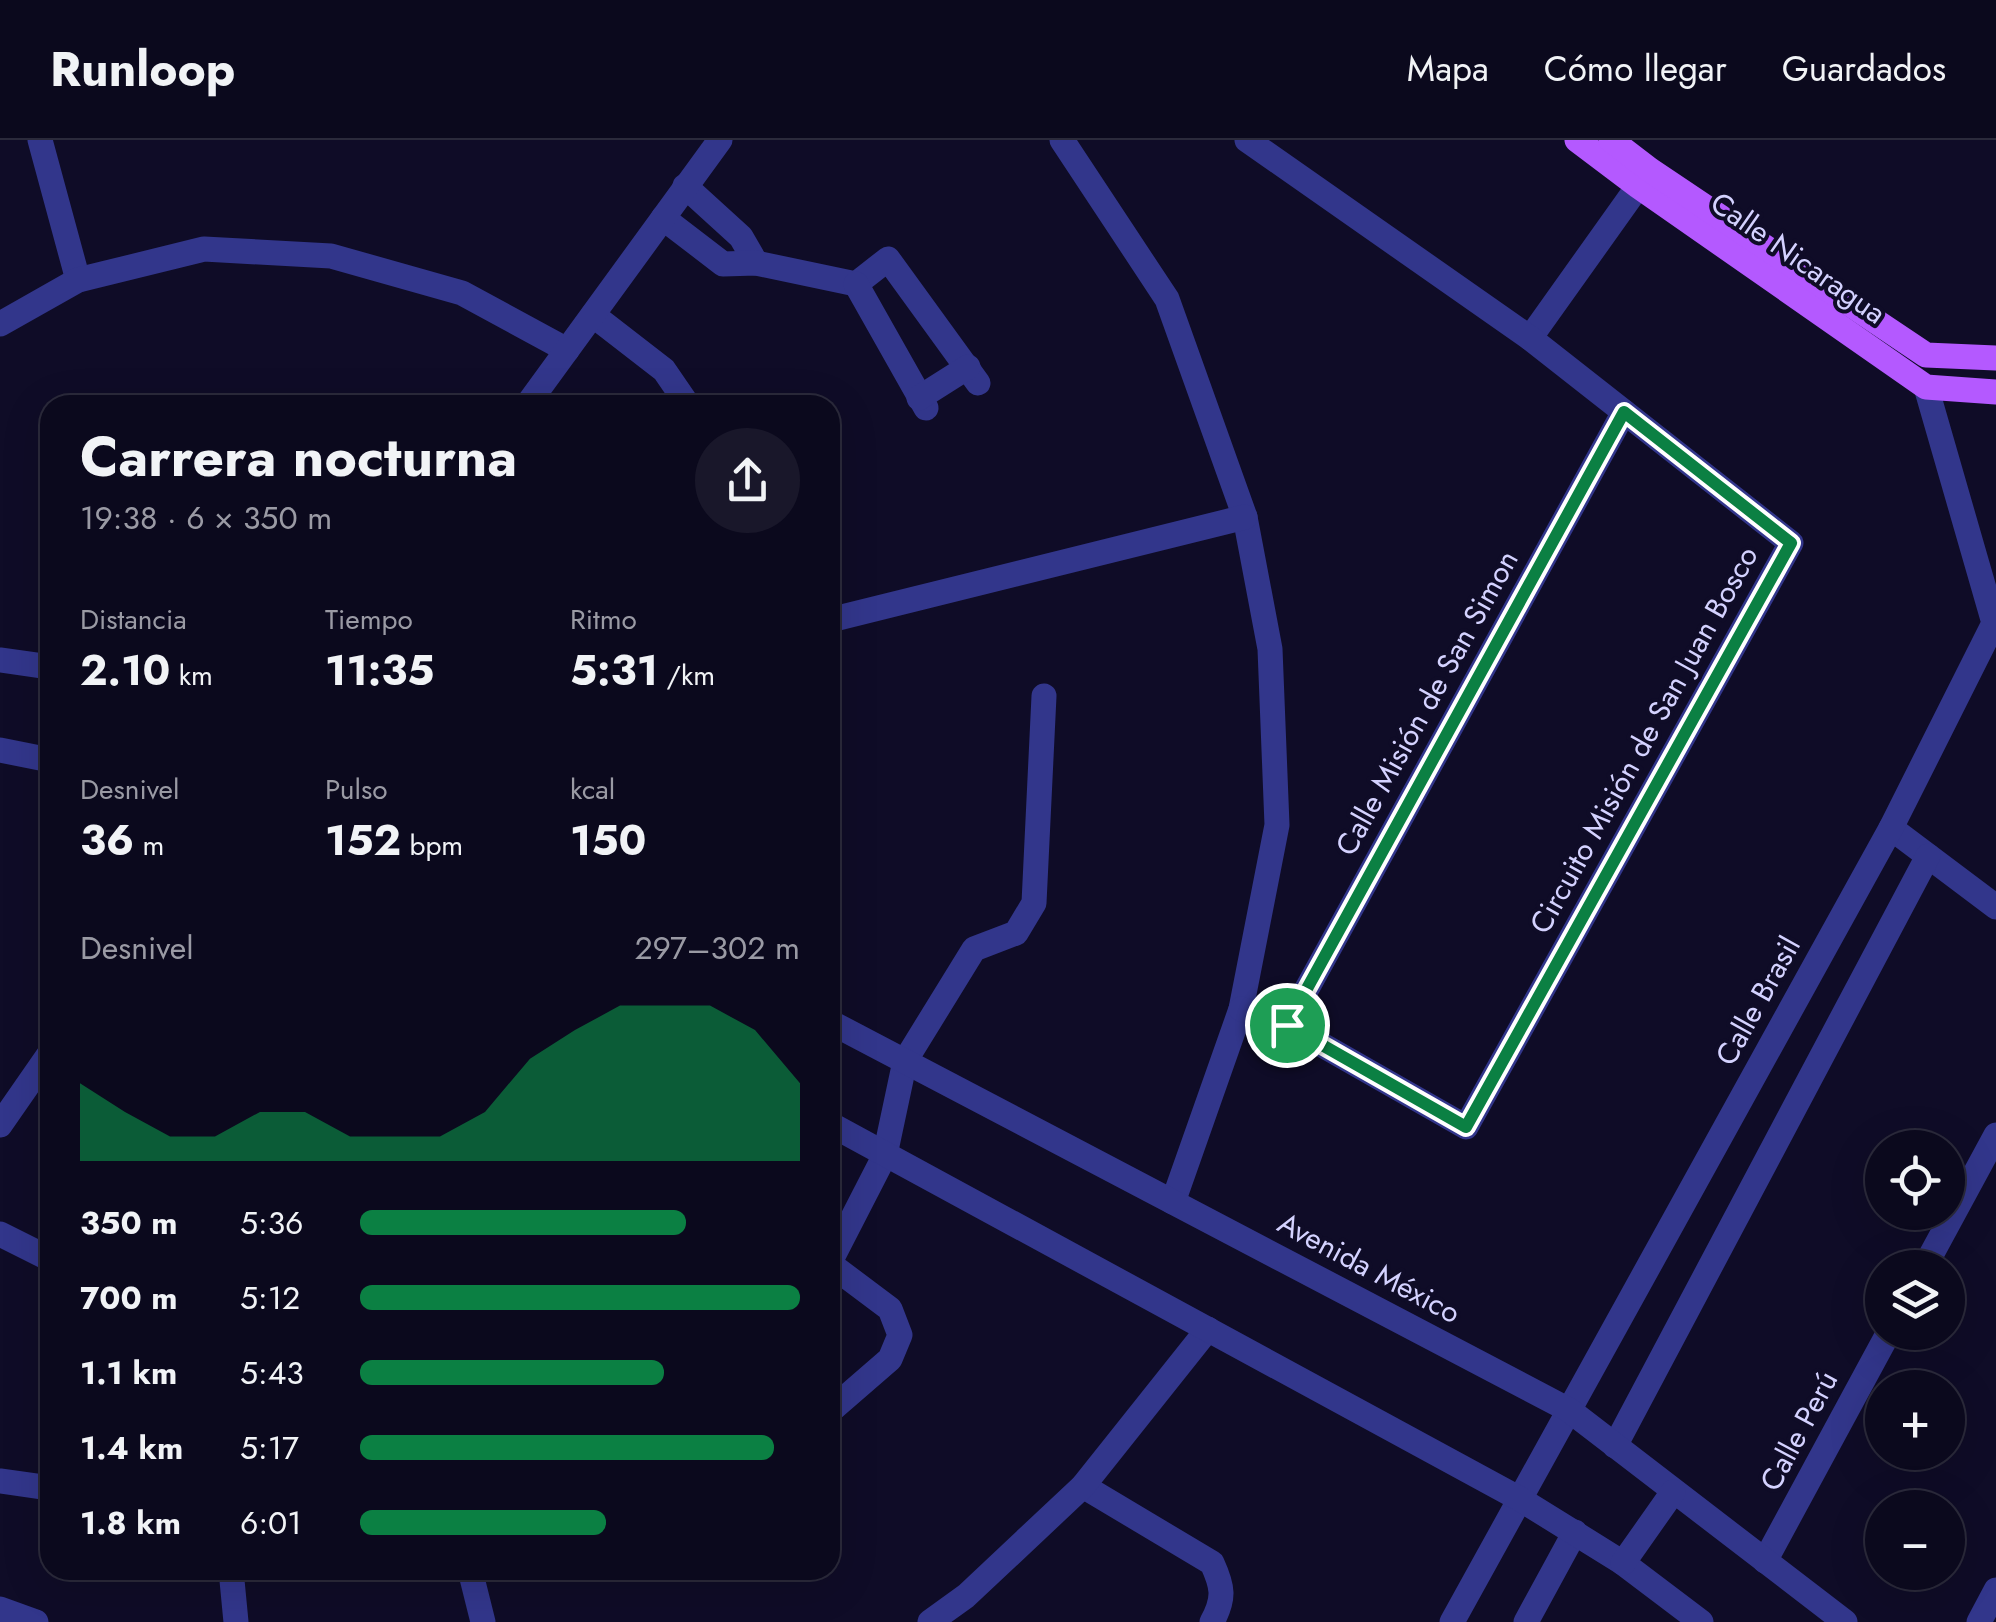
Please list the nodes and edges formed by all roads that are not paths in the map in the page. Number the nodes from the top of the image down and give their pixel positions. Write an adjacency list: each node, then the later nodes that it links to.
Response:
1 (40, 140): 11 (street)
2 (720, 140): 8 (street)
3 (1062, 140): 24 (street)
4 (1247, 140): 15 (street, Circuito Misión de San Juan Bosco)
5 (1577, 140): 7 (main road, Calle Nicaragua)
6 (1611, 140): 7 (main road, Calle Nicaragua)
7 (1644, 178): 15 (street); 17 (main road, Calle Nicaragua); 19 (main road, Calle Nicaragua)
8 (685, 186): 9 (street); 10 (street)
9 (663, 218): 10 (street); 13 (street)
10 (756, 264): 12 (street)
11 (78, 280): 14 (street); 16 (street)
12 (856, 284): 12 (street)
13 (593, 316): 16 (street); 22 (street)
14 (0, 324)
15 (1530, 338): 23 (street, Circuito Misión de San Juan Bosco)
16 (567, 350): 21 (street)
17 (1926, 355): 18 (main road); 19 (main road)
18 (1996, 358)
19 (1926, 388): 20 (main road); 31 (street, Calle Brasil)
20 (1996, 392)
21 (534, 395)
22 (681, 395)
23 (1624, 412): 35 (street, Calle Misión de San Simon); 35 (street, Circuito Misión de San Juan Bosco)
24 (1245, 517): 25 (street); 34 (street)
25 (840, 618)
26 (0, 660): 27 (street)
27 (40, 666)
28 (1044, 696): 37 (street)
29 (0, 750): 30 (street)
30 (40, 758)
31 (1892, 828): 32 (street); 52 (street, Calle Brasil)
32 (1928, 856): 33 (street); 53 (street)
33 (1996, 908)
34 (1241, 1008): 35 (street, Circuito Misión de San Juan Bosco); 43 (street)
35 (1287, 1025)
36 (840, 1027): 37 (street, Avenida México)
37 (905, 1061): 42 (street); 43 (street, Avenida México)
38 (40, 1067): 39 (street)
39 (0, 1125)
40 (840, 1130): 42 (street)
41 (1996, 1135): 46 (street)
42 (885, 1155): 45 (street); 49 (street)
43 (1173, 1202): 52 (street, Avenida México)
44 (0, 1234): 47 (street)
45 (840, 1243)
46 (1934, 1250)
47 (40, 1254)
48 (840, 1271): 51 (street)
49 (1208, 1329): 55 (street); 58 (street)
50 (1879, 1350): 60 (street, Calle Perú)
51 (840, 1403)
52 (1569, 1410): 53 (street, Avenida México); 58 (street, Calle Brasil)
53 (1615, 1446): 57 (street, Avenida México)
54 (0, 1481): 56 (street)
55 (1083, 1486): 65 (street); 72 (street)
56 (40, 1487)
57 (1673, 1492): 60 (street, Avenida México); 61 (street)
58 (1520, 1499): 59 (street); 73 (street, Calle Brasil)
59 (1575, 1532): 61 (street); 74 (street)
60 (1765, 1561): 76 (street, Avenida México)
61 (1623, 1563): 75 (street)
62 (232, 1580): 68 (street)
63 (472, 1580): 69 (street)
64 (1996, 1590): 77 (street)
65 (966, 1596): 70 (street); 71 (street)
66 (0, 1609): 67 (street)
67 (36, 1622)
68 (236, 1622)
69 (483, 1622)
70 (930, 1622)
71 (953, 1622)
72 (1212, 1622)
73 (1452, 1622)
74 (1526, 1622)
75 (1701, 1622)
76 (1845, 1622)
77 (1979, 1622)

